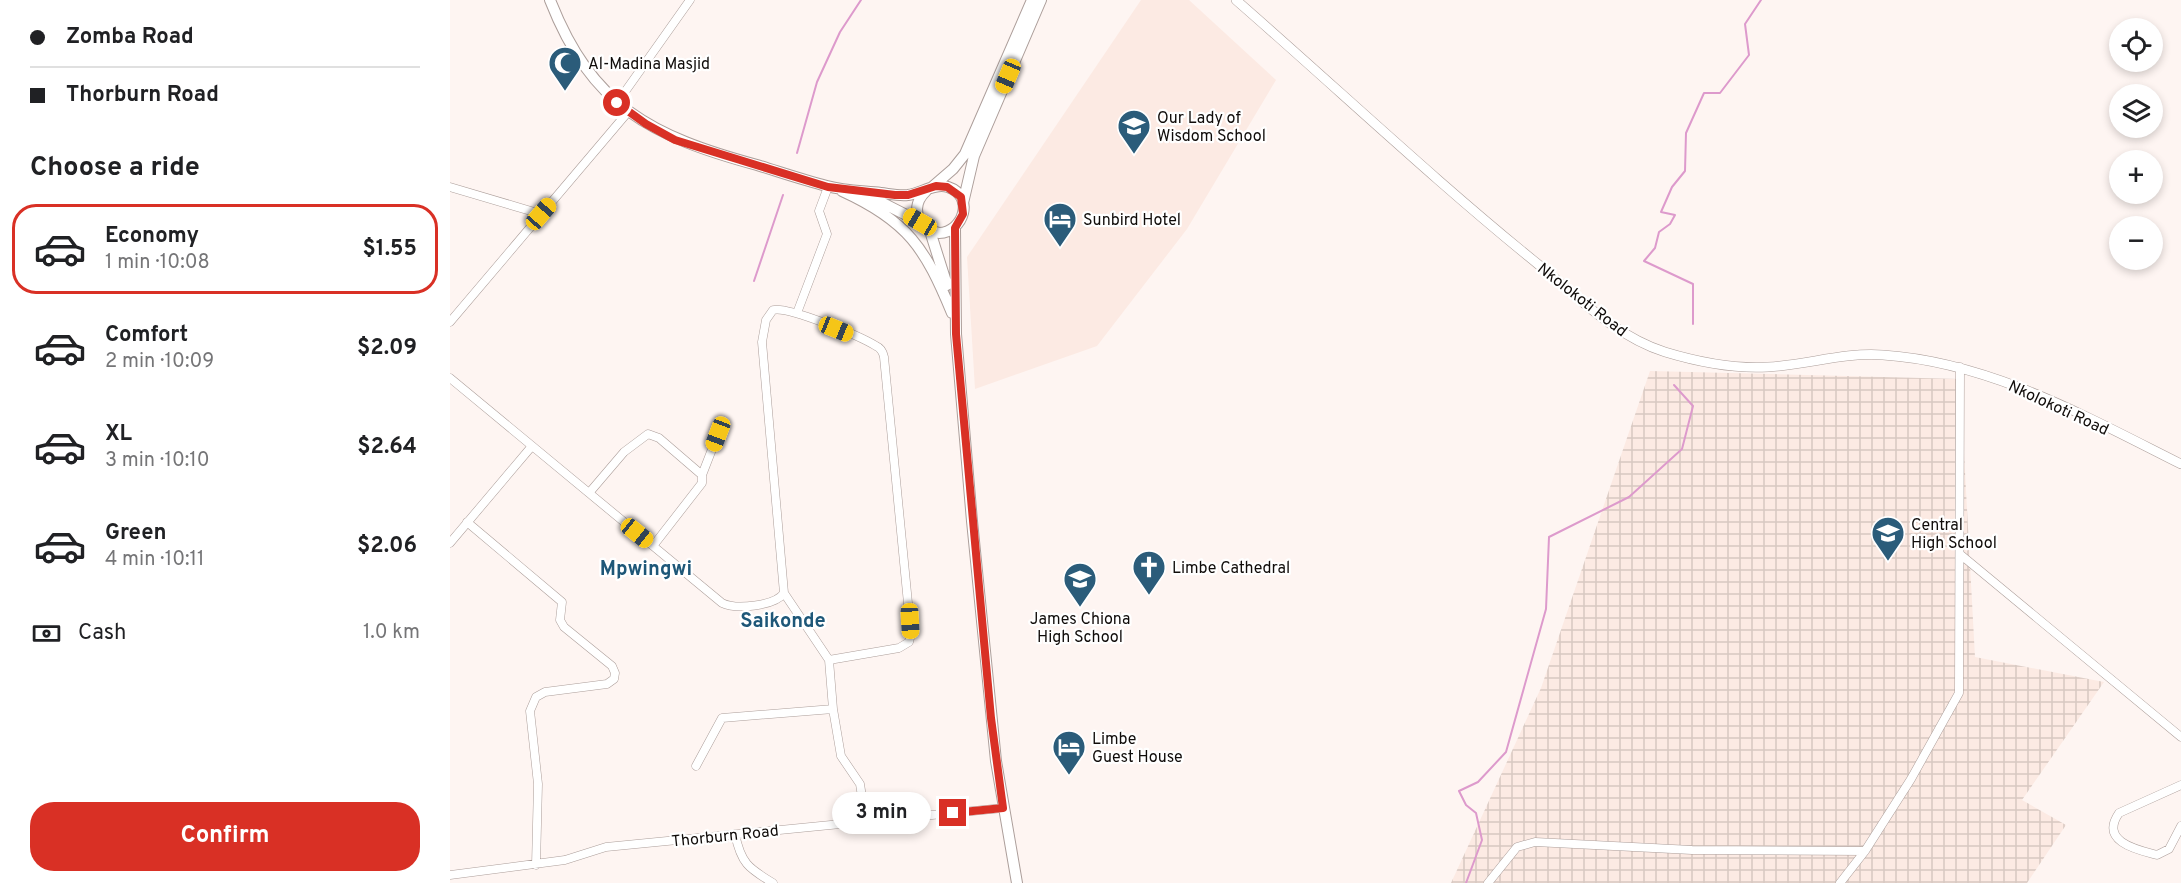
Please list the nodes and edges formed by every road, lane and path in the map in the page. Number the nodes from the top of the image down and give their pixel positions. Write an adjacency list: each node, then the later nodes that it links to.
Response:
1 (550, 0): 6 (highway)
2 (690, 0): 6 (street)
3 (1032, 0): 11 (highway)
4 (1041, 0): 12 (highway)
5 (1236, 0): 21 (main road, Nkolokoti Road)
6 (617, 103): 7 (highway)
7 (628, 112): 9 (highway); 13 (street)
8 (450, 187): 13 (street)
9 (831, 187): 10 (highway); 18 (street); 19 (highway)
10 (853, 189): 11 (highway); 14 (highway)
11 (928, 189): 12 (highway); 14 (highway)
12 (963, 203): 15 (highway)
13 (541, 214): 17 (street)
14 (920, 222): 16 (highway)
15 (955, 228): 16 (highway); 19 (highway)
16 (930, 231): 19 (highway)
17 (453, 313): 20 (street)
18 (797, 313): 32 (street); 33 (street)
19 (955, 316): 38 (highway)
20 (450, 322)
21 (1960, 367): 25 (main road, Nkolokoti Road); 31 (street)
22 (450, 378): 24 (street)
23 (718, 434): 26 (street)
24 (532, 446): 27 (street); 28 (street)
25 (2181, 464)
26 (702, 475): 27 (street); 30 (street)
27 (589, 493): 30 (street)
28 (467, 522): 29 (street); 43 (street)
29 (450, 543)
30 (653, 546): 32 (street)
31 (1961, 555): 35 (street); 42 (street)
32 (784, 593): 33 (street)
33 (829, 660): 34 (street)
34 (833, 709): 36 (street); 39 (street)
35 (2181, 737)
36 (696, 766)
37 (2181, 785): 40 (street)
38 (1003, 808): 39 (street, Thorburn Road); 46 (highway)
39 (866, 822): 41 (street, Thorburn Road)
40 (2181, 826)
41 (735, 834): 43 (street, Thorburn Road); 45 (street)
42 (1864, 851): 47 (street); 48 (street)
43 (536, 865): 44 (street, Thorburn Road)
44 (450, 875)
45 (773, 883)
46 (1017, 883)
47 (1488, 883)
48 (1840, 883)

